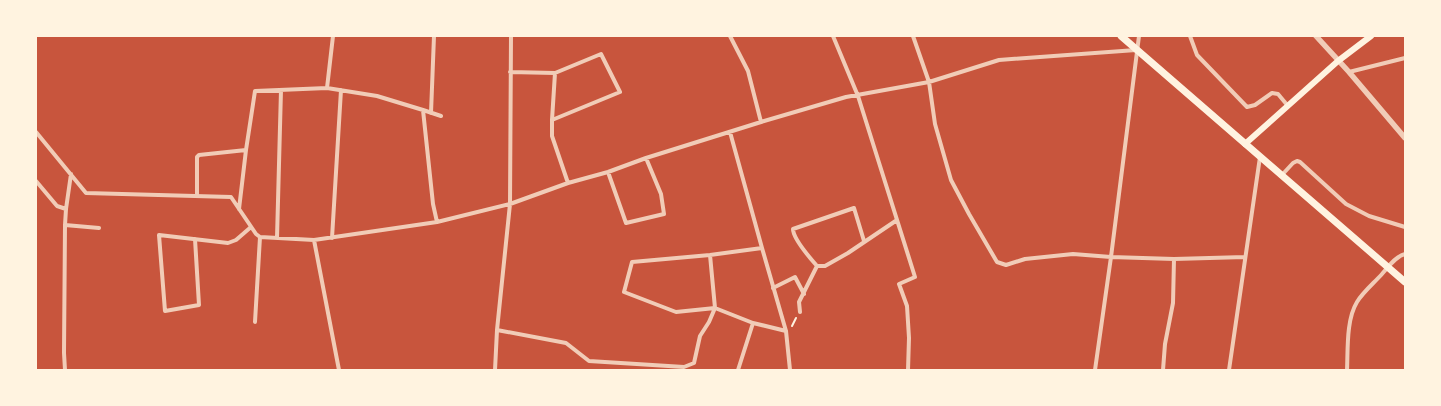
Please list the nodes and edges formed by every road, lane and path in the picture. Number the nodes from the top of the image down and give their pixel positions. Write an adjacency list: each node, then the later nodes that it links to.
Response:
1 (333, 36): 19 (street)
2 (434, 36): 25 (street)
3 (510, 36): 15 (street)
4 (730, 36): 28 (street)
5 (832, 36): 22 (street)
6 (913, 36): 18 (street)
7 (1121, 36): 12 (main road)
8 (1139, 36): 12 (street)
9 (1190, 36): 23 (street)
10 (1316, 36): 14 (street)
11 (1371, 36): 14 (main road)
12 (1137, 50): 18 (street); 32 (main road); 60 (street)
13 (1405, 58): 16 (street)
14 (1338, 61): 16 (street); 23 (main road)
15 (510, 72): 17 (street); 42 (street)
16 (1349, 72): 31 (street)
17 (555, 73): 27 (street); 27 (street)
18 (929, 82): 22 (street); 60 (street)
19 (327, 88): 20 (street); 21 (street)
20 (281, 90): 33 (street); 52 (street)
21 (341, 90): 24 (street); 53 (street)
22 (858, 96): 28 (street); 45 (street)
23 (1288, 106): 32 (main road)
24 (423, 110): 25 (street); 46 (street)
25 (431, 113): 26 (street)
26 (441, 116)
27 (552, 120): 40 (street)
28 (761, 122): 30 (street)
29 (36, 132): 37 (street)
30 (730, 132): 35 (street); 57 (street)
31 (1405, 138)
32 (1245, 144): 34 (main road)
33 (246, 150): 41 (street); 44 (street)
34 (1260, 157): 38 (main road); 61 (street)
35 (646, 158): 36 (street); 36 (street)
36 (608, 172): 40 (street)
37 (71, 174): 41 (street); 43 (street)
38 (1281, 176): 49 (street); 64 (main road)
39 (36, 181): 43 (street)
40 (568, 183): 42 (street)
41 (197, 195): 44 (street)
42 (510, 204): 46 (street); 72 (street)
43 (66, 209): 47 (street)
44 (239, 209): 48 (street)
45 (897, 220): 56 (street); 80 (street)
46 (437, 222): 53 (street)
47 (65, 225): 50 (street); 75 (street)
48 (251, 227): 51 (street); 54 (street)
49 (1405, 227)
50 (99, 228)
51 (260, 237): 52 (street); 70 (street)
52 (277, 238): 55 (street)
53 (332, 238): 55 (street)
54 (195, 239): 54 (street)
55 (314, 240): 76 (street)
56 (864, 241): 63 (street); 63 (street)
57 (762, 248): 59 (street); 66 (street)
58 (1405, 254): 64 (street)
59 (710, 255): 68 (street); 68 (street)
60 (1111, 257): 62 (street); 81 (street)
61 (1245, 257): 62 (street); 83 (street)
62 (1174, 259): 82 (street)
63 (817, 266): 67 (street)
64 (1388, 268): 65 (main road); 84 (street)
65 (1405, 282)
66 (773, 288): 67 (street); 73 (street)
67 (804, 294): 69 (street)
68 (715, 308): 71 (street); 74 (street)
69 (800, 312): 73 (path)
70 (255, 322)
71 (753, 323): 73 (street); 78 (street)
72 (497, 330): 74 (street); 77 (street)
73 (786, 333): 79 (street)
74 (671, 368)
75 (65, 370)
76 (339, 370)
77 (495, 370)
78 (738, 370)
79 (790, 370)
80 (908, 370)
81 (1095, 370)
82 (1163, 370)
83 (1229, 370)
84 (1347, 370)

